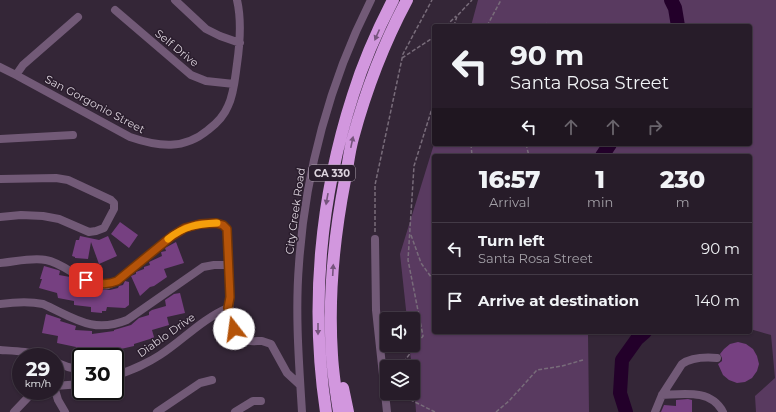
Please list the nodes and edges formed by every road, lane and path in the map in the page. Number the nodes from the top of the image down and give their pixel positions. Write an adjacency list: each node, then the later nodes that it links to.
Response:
1 (175, 0): 16 (street)
2 (237, 0): 16 (street, San Gorgonio Street)
3 (372, 0): 42 (street, City Creek Road)
4 (393, 0): 36 (highway, CA 330, one-way to 36)
5 (407, 0): 33 (highway, CA 330, one-way to 5)
6 (432, 0): 17 (path)
7 (472, 0): 10 (path)
8 (500, 0): 14 (path)
9 (115, 10): 20 (street, Self Drive)
10 (457, 16): 12 (path); 13 (path)
11 (78, 17): 19 (street)
12 (448, 24)
13 (455, 24)
14 (488, 24)
15 (432, 38): 17 (path)
16 (240, 43): 20 (street, San Gorgonio Street)
17 (402, 58): 27 (path)
18 (0, 67): 19 (street, San Gorgonio Street)
19 (16, 75): 20 (street, San Gorgonio Street)
20 (234, 84)
21 (432, 108): 26 (path)
22 (73, 135): 23 (street)
23 (0, 139)
24 (0, 180): 25 (street)
25 (0, 217)
26 (410, 233): 30 (path); 38 (path)
27 (375, 239): 57 (street)
28 (0, 263): 29 (street)
29 (228, 265): 31 (street); 32 (street)
30 (432, 278)
31 (0, 304)
32 (228, 308): 40 (street, Diablo Drive); 42 (street)
33 (331, 309): 55 (highway, CA 330); 56 (highway)
34 (0, 350): 35 (street)
35 (12, 351)
36 (319, 356): 53 (highway); 54 (highway, CA 330)
37 (717, 358): 43 (street)
38 (405, 360)
39 (583, 360): 59 (path)
40 (124, 373)
41 (212, 380): 50 (street)
42 (300, 385): 52 (street, City Creek Road)
43 (662, 395): 60 (street); 61 (street)
44 (25, 400): 48 (street)
45 (58, 400): 49 (street)
46 (411, 400): 58 (path)
47 (261, 401): 51 (street)
48 (14, 412)
49 (65, 412)
50 (158, 412)
51 (235, 412)
52 (302, 412)
53 (322, 412)
54 (326, 412)
55 (339, 412)
56 (348, 412)
57 (387, 412)
58 (435, 412)
59 (496, 412)
60 (655, 412)
61 (722, 412)

